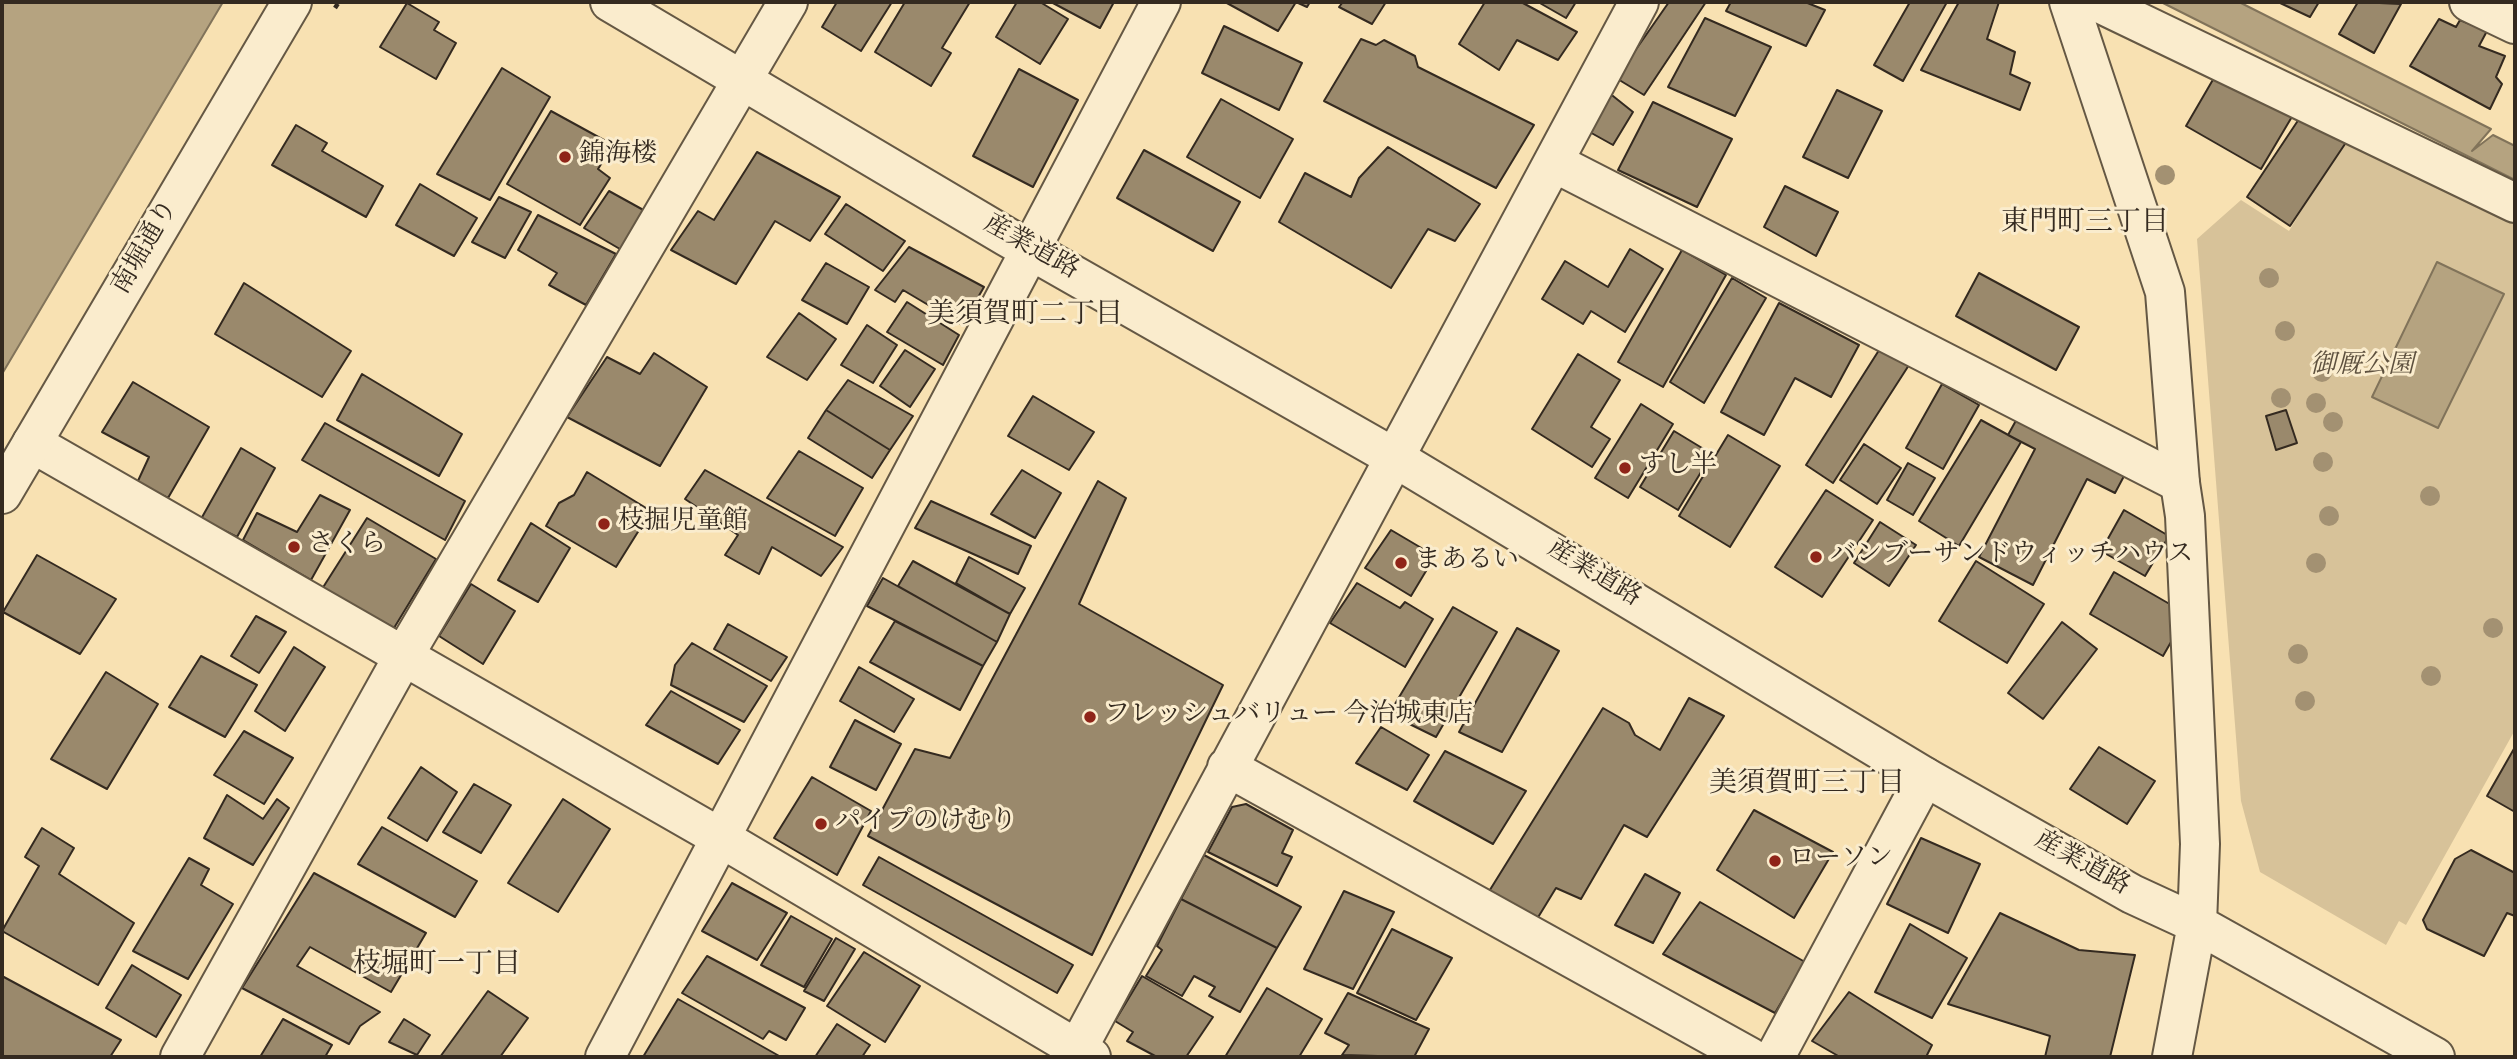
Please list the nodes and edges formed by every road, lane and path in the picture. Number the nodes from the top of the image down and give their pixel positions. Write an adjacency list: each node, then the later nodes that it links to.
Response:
1 (292, 2): 16 (street, 南堀通り)
2 (339, 2): 10 (path)
3 (610, 2): 12 (street, 産業道路)
4 (788, 2): 12 (street)
5 (1161, 2): 15 (street)
6 (1639, 2): 13 (street)
7 (2069, 2): 18 (street)
8 (2097, 2): 14 (street)
9 (2469, 2): 11 (street)
10 (335, 8)
11 (2515, 24)
12 (742, 81): 15 (street, 産業道路); 20 (street)
13 (1555, 163): 17 (street); 18 (street)
14 (2515, 203)
15 (1032, 250): 17 (street, 産業道路); 23 (street)
16 (32, 443): 19 (street, 南堀通り); 20 (street)
17 (1395, 458): 21 (street); 22 (street, 産業道路)
18 (2180, 483): 24 (street)
19 (2, 494)
20 (403, 657): 23 (street); 26 (street)
21 (1227, 767): 25 (street); 28 (street)
22 (1925, 777): 24 (street, 産業道路); 29 (street)
23 (721, 838): 25 (street); 27 (street)
24 (2197, 924): 30 (street); 31 (street, 産業道路)
25 (1081, 1054)
26 (180, 1057)
27 (605, 1057)
28 (1750, 1057)
29 (1775, 1057)
30 (2172, 1057)
31 (2435, 1057)

